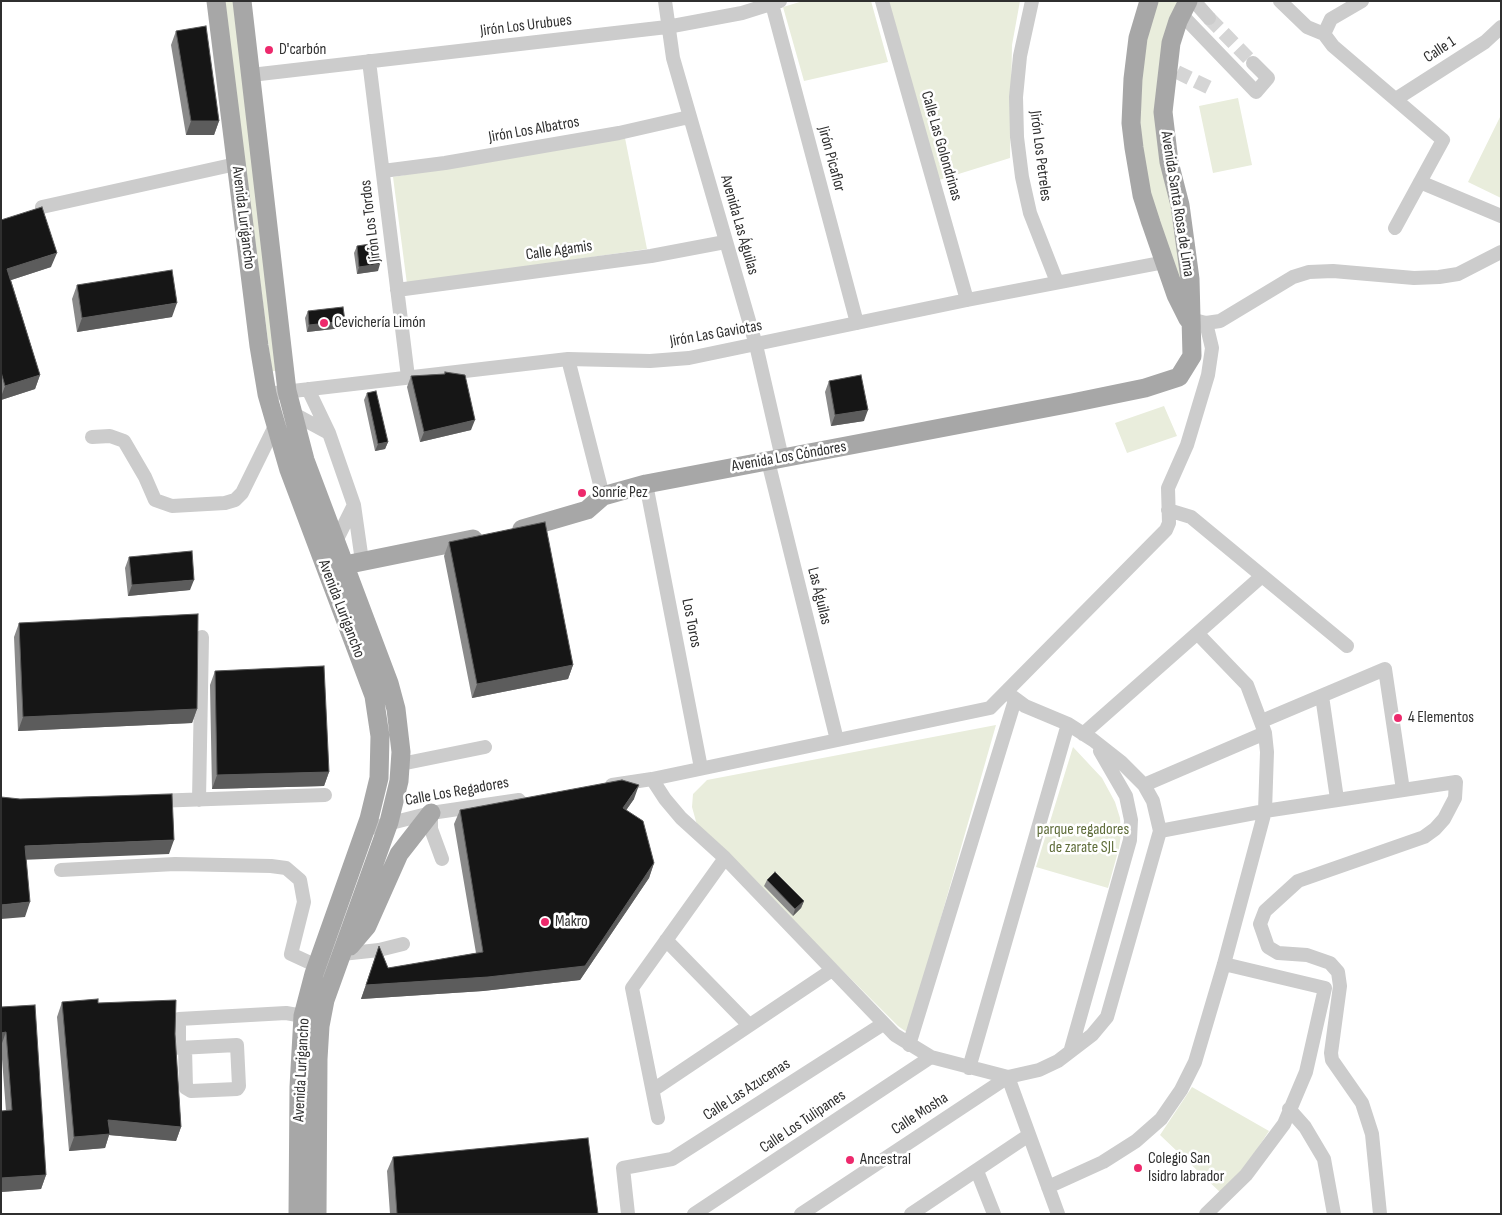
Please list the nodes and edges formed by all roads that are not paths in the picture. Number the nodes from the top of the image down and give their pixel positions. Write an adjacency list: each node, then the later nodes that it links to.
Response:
1 (216, 1): 20 (main road, Avenida Lurigancho)
2 (242, 1): 17 (main road, Avenida Lurigancho)
3 (665, 1): 12 (street, Avenida Las Águilas)
4 (882, 1): 31 (street, Calle Las Golondrinas)
5 (1032, 1): 29 (street, Jirón Los Petreles)
6 (1280, 1): 14 (street)
7 (1362, 1): 14 (street)
8 (776, 3): 12 (street, Jirón Los Urubues); 33 (street, Jirón Picaflor)
9 (1144, 5): 28 (main road, Avenida Santa Rosa de Lima)
10 (1187, 5): 11 (street); 16 (street); 32 (main road, Avenida Santa Rosa de Lima)
11 (1209, 18)
12 (667, 27): 15 (street, Jirón Los Urubues); 19 (street, Avenida Las Águilas)
13 (1501, 27): 18 (street, Calle 1)
14 (1324, 34): 18 (street)
15 (369, 61): 17 (street, Jirón Los Urubues); 21 (street, Jirón Los Tordos)
16 (1253, 63)
17 (251, 75): 38 (main road, Avenida Lurigancho)
18 (1396, 99): 22 (street)
19 (690, 117): 21 (street, Jirón Los Albatros); 26 (street, Avenida Las Águilas)
20 (236, 164): 23 (street); 39 (main road, Avenida Lurigancho)
21 (383, 171): 30 (street, Jirón Los Tordos)
22 (1420, 182): 24 (street); 25 (street)
23 (42, 207)
24 (1501, 216)
25 (1395, 228)
26 (725, 242): 30 (street, Calle Agamis); 34 (street, Avenida Las Águilas)
27 (1501, 252): 32 (street)
28 (1165, 262): 29 (street, Jirón Las Gaviotas); 32 (main road, Avenida Santa Rosa de Lima)
29 (1057, 282): 31 (street, Jirón Las Gaviotas)
30 (397, 290): 36 (street, Jirón Los Tordos)
31 (967, 300): 33 (street, Jirón Las Gaviotas)
32 (1198, 321): 44 (main road, Avenida Los Cóndores); 48 (street)
33 (857, 323): 34 (street, Jirón Las Gaviotas)
34 (756, 346): 35 (street, Jirón Las Gaviotas); 44 (street, Avenida Las Águilas)
35 (568, 359): 36 (street, Jirón Las Gaviotas); 46 (street)
36 (408, 377): 37 (street, Jirón Las Gaviotas)
37 (308, 389): 38 (street, Jirón Las Gaviotas); 42 (street)
38 (286, 391): 39 (street, Jirón Las Gaviotas); 40 (main road, Avenida Lurigancho)
39 (267, 394): 41 (main road, Avenida Lurigancho)
40 (292, 413): 42 (street); 51 (main road, Avenida Lurigancho)
41 (275, 426): 43 (street); 78 (main road, Avenida Lurigancho)
42 (329, 433): 47 (street)
43 (92, 437)
44 (775, 460): 45 (main road, Avenida Los Cóndores); 62 (street, Las Águilas)
45 (646, 484): 46 (main road, Avenida Los Cóndores); 65 (street, Los Toros)
46 (603, 496): 49 (main road, Avenida Los Cóndores)
47 (354, 505): 51 (street); 52 (street)
48 (1168, 510): 53 (street); 57 (street)
49 (508, 532)
50 (488, 536): 52 (main road)
51 (336, 541): 52 (main road, Avenida Lurigancho)
52 (353, 563): 64 (main road, Avenida Lurigancho)
53 (1262, 576): 54 (street); 56 (street)
54 (1198, 634): 60 (street); 61 (street)
55 (202, 636): 73 (street)
56 (1346, 646)
57 (1010, 696): 59 (street); 62 (street); 92 (street)
58 (1322, 696): 60 (street); 69 (street); 72 (street)
59 (1068, 724): 61 (street); 96 (street)
60 (1263, 727): 67 (street); 75 (street)
61 (1088, 737): 67 (street); 94 (street)
62 (837, 740): 65 (street)
63 (485, 747): 64 (street)
64 (401, 764): 77 (main road, Avenida Lurigancho)
65 (702, 768): 66 (street)
66 (652, 779): 68 (street); 80 (street)
67 (1144, 785): 79 (street)
68 (594, 788)
69 (1403, 790): 72 (street); 117 (street)
70 (325, 796): 73 (street)
71 (536, 797): 76 (street, Calle Los Regadores)
72 (1337, 799): 75 (street)
73 (199, 800): 74 (street)
74 (140, 801)
75 (1265, 810): 79 (street); 86 (street)
76 (431, 813): 77 (street, Calle Los Regadores); 81 (street); 85 (main road)
77 (389, 822): 78 (street, Calle Los Regadores); 85 (main road, Avenida Lurigancho)
78 (367, 829): 87 (main road, Avenida Lurigancho)
79 (1160, 831): 94 (street)
80 (725, 858): 83 (street); 88 (street)
81 (442, 859)
82 (61, 870): 87 (street)
83 (666, 940): 91 (street); 98 (street)
84 (403, 944): 85 (street)
85 (342, 954): 103 (main road, Avenida Lurigancho)
86 (1224, 964): 99 (street); 105 (street)
87 (317, 966): 89 (main road, Avenida Lurigancho)
88 (832, 970): 90 (street); 91 (street)
89 (304, 1016): 93 (street); 102 (main road, Avenida Lurigancho)
90 (883, 1024): 92 (street); 109 (street, Calle Las Azucenas)
91 (749, 1025): 98 (street)
92 (909, 1045): 95 (street)
93 (185, 1048): 93 (street)
94 (1071, 1049): 97 (street)
95 (931, 1057): 96 (street); 110 (street, Calle Los Tulipanes)
96 (969, 1068): 97 (street)
97 (1008, 1077): 101 (street); 111 (street, Calle Mosha)
98 (653, 1090): 100 (street)
99 (1289, 1109): 115 (street); 116 (street)
100 (658, 1118)
101 (1029, 1135): 104 (street); 105 (street)
102 (298, 1170): 103 (main road); 107 (main road, Avenida Lurigancho)
103 (317, 1171): 108 (main road, Avenida Lurigancho)
104 (977, 1171): 106 (street); 113 (street)
105 (1048, 1188): 114 (street)
106 (932, 1208): 112 (street)
107 (298, 1214)
108 (316, 1214)
109 (628, 1214)
110 (694, 1214)
111 (801, 1214)
112 (911, 1214)
113 (994, 1214)
114 (1058, 1214)
115 (1206, 1214)
116 (1334, 1214)
117 (1380, 1214)

